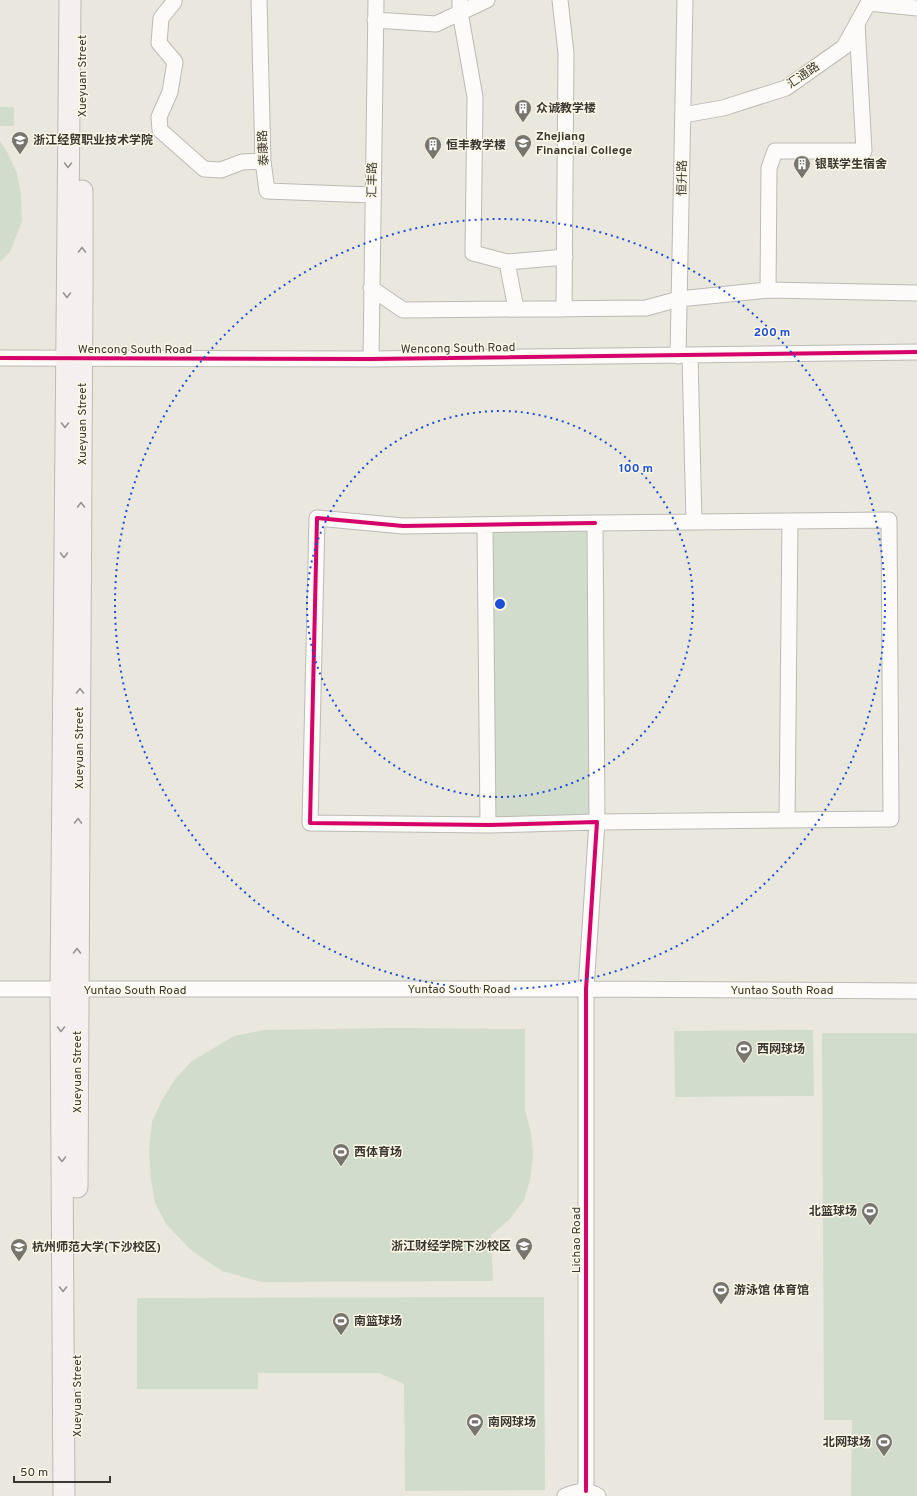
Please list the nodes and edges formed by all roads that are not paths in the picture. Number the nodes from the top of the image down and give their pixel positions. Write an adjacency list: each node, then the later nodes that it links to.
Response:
1 (70, 0): 28 (main road, one-way to 28)
2 (82, 0): 28 (main road, Xueyuan Street, one-way to 2)
3 (174, 0): 15 (street)
4 (260, 0): 15 (street, 泰康路)
5 (376, 0): 12 (street, 汇丰路)
6 (460, 0): 18 (street)
7 (487, 0): 12 (street)
8 (560, 0): 17 (street)
9 (685, 0): 14 (street, 恒升路)
10 (869, 1): 11 (street); 13 (street, 汇通路)
11 (917, 8)
12 (375, 20): 16 (street, 汇丰路)
13 (857, 23): 14 (street, 汇通路); 20 (street)
14 (683, 115): 22 (street, 恒升路)
15 (263, 161): 16 (street, 泰康路)
16 (372, 195): 19 (street, 汇丰路)
17 (564, 257): 18 (street); 24 (street)
18 (507, 262): 23 (street)
19 (371, 288): 23 (street); 29 (street, 汇丰路)
20 (768, 290): 21 (street); 22 (street)
21 (917, 293)
22 (679, 299): 24 (street); 26 (street, 恒升路)
23 (516, 309): 24 (street)
24 (564, 309)
25 (917, 352): 26 (street, Wencong South Road)
26 (684, 356): 29 (street, Wencong South Road); 31 (street, 恒升路)
27 (0, 358): 28 (street, Wencong South Road)
28 (74, 359): 29 (street, Wencong South Road); 39 (main road, Xueyuan Street)
29 (371, 359)
30 (790, 521): 31 (street); 34 (street); 34 (street)
31 (694, 522): 32 (street)
32 (596, 524): 33 (street); 35 (street, Lichao Road)
33 (485, 525): 36 (street); 36 (street)
34 (787, 820): 35 (street)
35 (597, 822): 36 (street); 38 (street, Lichao Road)
36 (488, 825)
37 (0, 989): 39 (street, Yuntao South Road)
38 (586, 989): 39 (street, Yuntao South Road); 40 (street, Yuntao South Road); 41 (street, Lichao Road)
39 (69, 990): 42 (main road, one-way to 42); 43 (main road, Xueyuan Street)
40 (917, 991)
41 (592, 1494): 44 (street)
42 (64, 1496)
43 (77, 1496)
44 (565, 1496)

